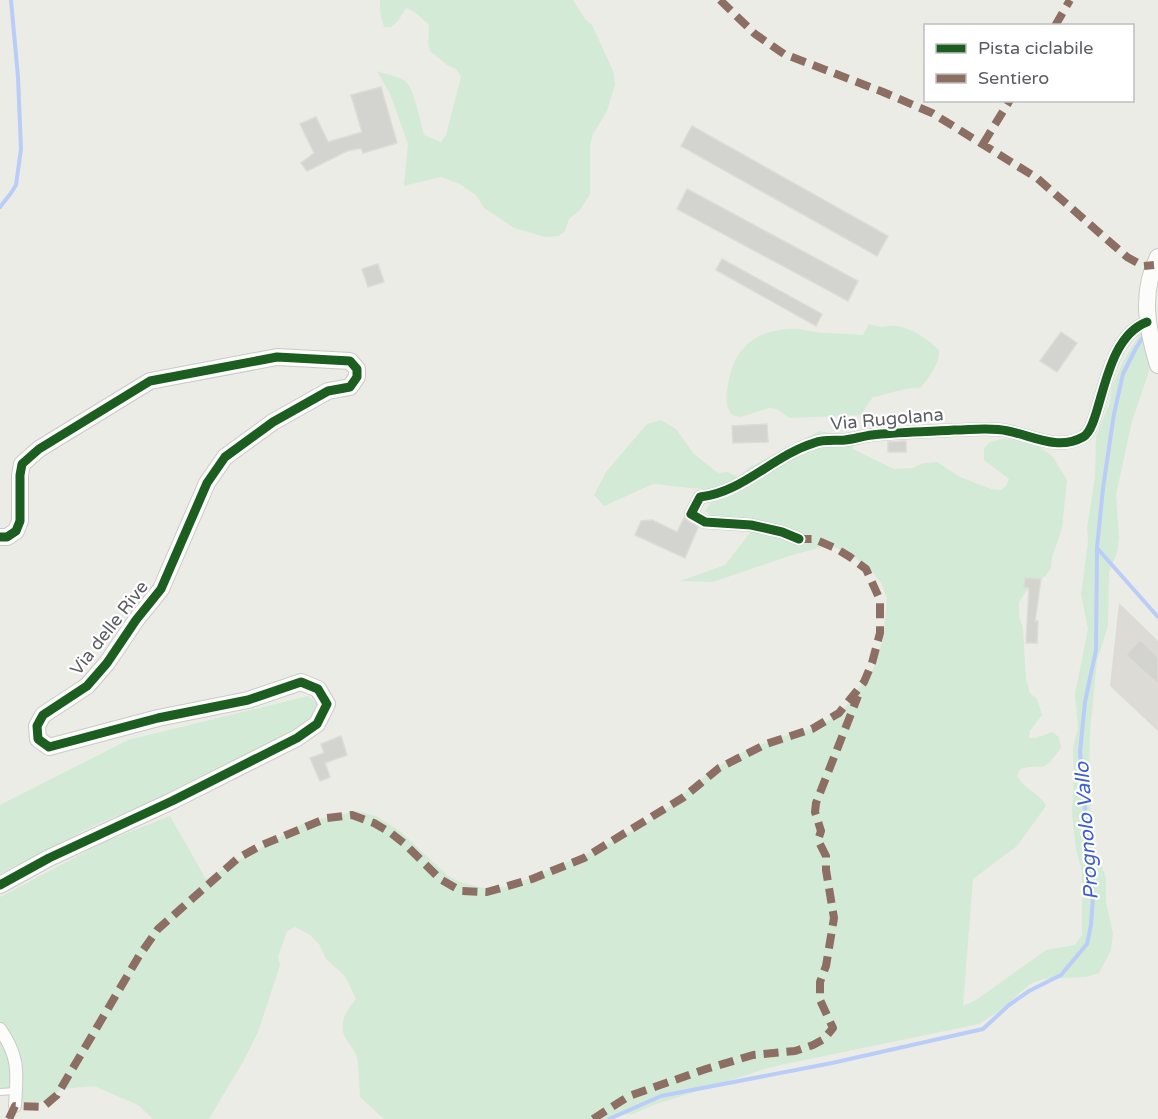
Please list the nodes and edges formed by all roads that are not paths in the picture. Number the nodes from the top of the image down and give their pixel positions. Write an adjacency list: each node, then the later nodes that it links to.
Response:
1 (1158, 257): 2 (street)
2 (1147, 322): 3 (street); 5 (street, Via Rugolana)
3 (1156, 359)
4 (0, 537): 6 (street, Via delle Rive)
5 (799, 539)
6 (0, 885)
7 (0, 1029): 8 (street)
8 (16, 1090): 9 (lane); 10 (street)
9 (0, 1092)
10 (15, 1106)

